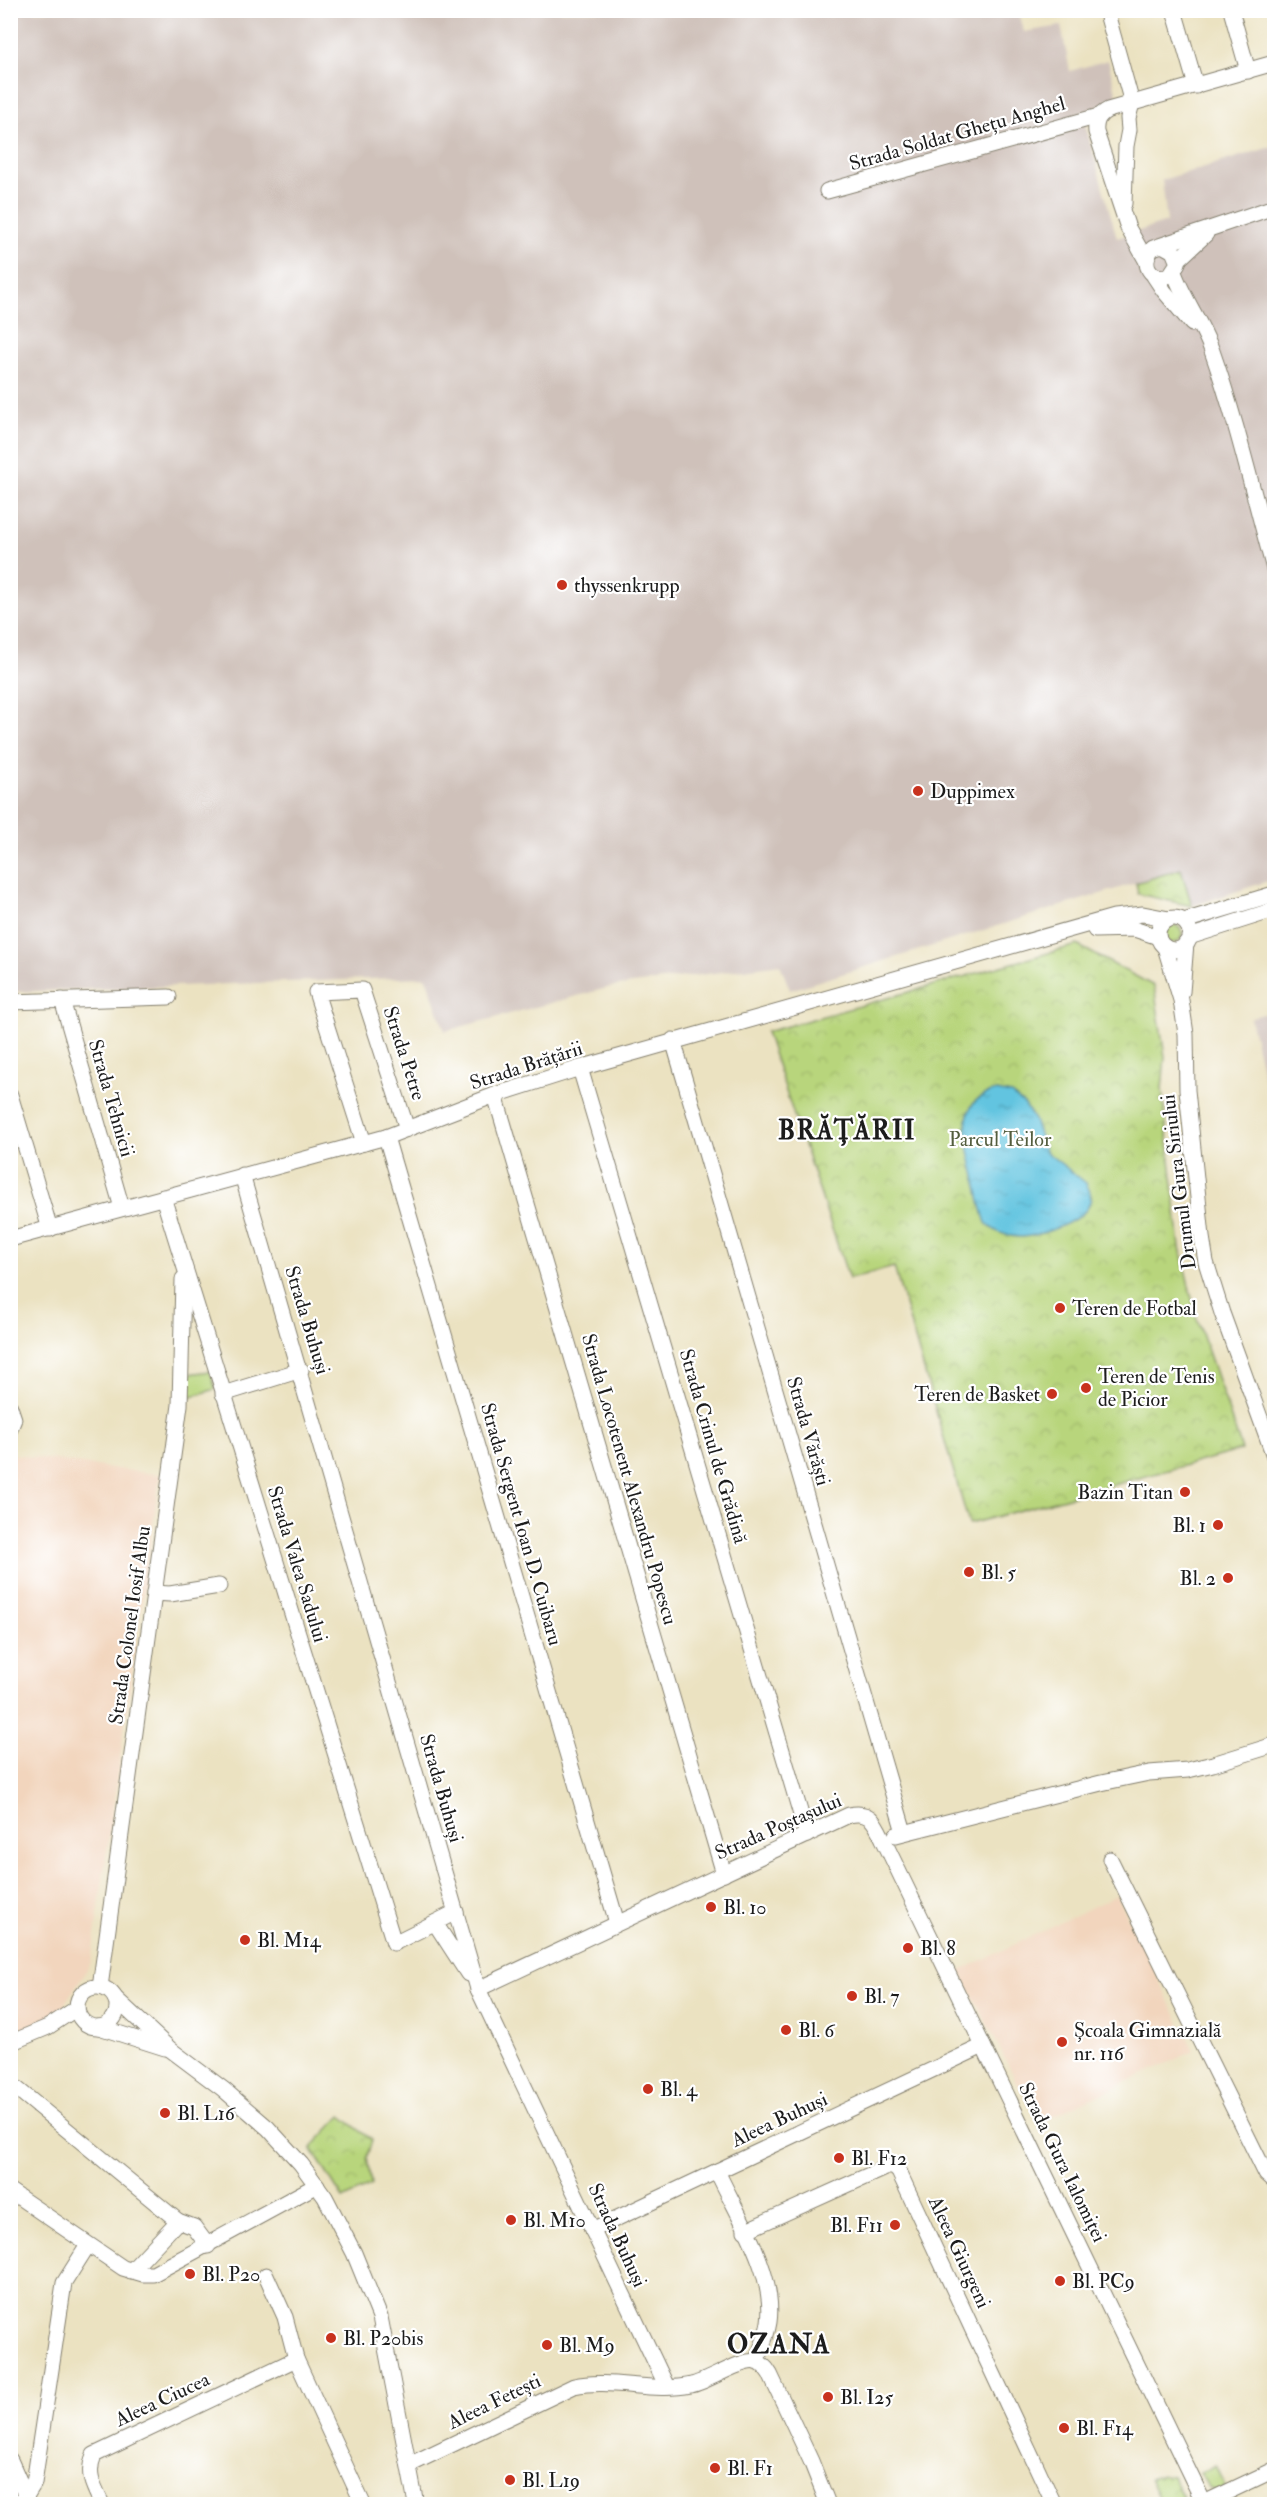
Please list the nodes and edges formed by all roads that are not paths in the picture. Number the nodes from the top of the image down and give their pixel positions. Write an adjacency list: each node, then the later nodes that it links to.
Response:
1 (1106, 10): 7 (street)
2 (1174, 10): 6 (street)
3 (1231, 10): 5 (street)
4 (1275, 63): 5 (street)
5 (1248, 71): 6 (street)
6 (1196, 86): 7 (street)
7 (1132, 103): 8 (street); 10 (street)
8 (1113, 109): 9 (street); 10 (street)
9 (1099, 116): 12 (street); 13 (street, Strada Soldat Ghețu Anghel)
10 (1128, 118): 11 (street)
11 (1127, 135): 12 (street); 15 (street)
12 (1099, 137): 15 (street)
13 (827, 191)
14 (1275, 207): 16 (street)
15 (1123, 213): 17 (street)
16 (1213, 228): 17 (street); 18 (street)
17 (1150, 250): 18 (street); 19 (street)
18 (1176, 266): 19 (street); 20 (street)
19 (1154, 276): 20 (street)
20 (1211, 348): 21 (street)
21 (1275, 569)
22 (1275, 894): 24 (street, Strada Brățării)
23 (1275, 910): 26 (street)
24 (1176, 920): 25 (street, Strada Brățării); 26 (street); 27 (street)
25 (1056, 934): 27 (street, Strada Brățării); 32 (street, Strada Brățării)
26 (1188, 940): 27 (street); 30 (street, Drumul Gura Siriului)
27 (1161, 942): 30 (street, Drumul Gura Siriului)
28 (169, 997): 29 (street)
29 (62, 1000): 31 (street); 41 (street, Strada Tehnicii)
30 (1180, 1000): 49 (street, Drumul Gura Siriului)
31 (10, 1002)
32 (673, 1041): 33 (street, Strada Brățării); 53 (street, Strada Vărăști)
33 (580, 1068): 35 (street, Strada Brățării); 54 (street, Strada Crinul de Grădină)
34 (10, 1095): 42 (street)
35 (495, 1095): 36 (street, Strada Brățării); 57 (street, Strada Locotenent Alexandru Popescu)
36 (407, 1130): 37 (street, Strada Brățării); 38 (street, Strada Petre)
37 (386, 1137): 38 (street, Strada Brățării); 60 (street, Strada Sergent Ioan D. Cuibaru)
38 (364, 1143): 39 (street, Strada Brățării)
39 (242, 1175): 40 (street, Strada Brățării); 45 (street, Strada Buhuși)
40 (163, 1197): 41 (street, Strada Brățării); 44 (street, Strada Valea Sadului)
41 (122, 1208): 42 (street, Strada Brățării)
42 (50, 1228): 43 (street, Strada Brățării)
43 (10, 1239)
44 (183, 1267): 46 (street, Strada Valea Sadului); 51 (street, Strada Colonel Iosif Albu)
45 (301, 1370): 46 (street); 58 (street, Strada Buhuși)
46 (223, 1394): 59 (street, Strada Valea Sadului)
47 (10, 1407): 48 (street)
48 (10, 1429)
49 (1275, 1456)
50 (219, 1586): 51 (street)
51 (154, 1593): 61 (street, Strada Colonel Iosif Albu)
52 (1275, 1745): 53 (street)
53 (904, 1832): 55 (street)
54 (807, 1835): 55 (street, Strada Poștașului); 57 (street, Strada Poștașului)
55 (883, 1839): 68 (street, Strada Gura Ialomiței)
56 (1110, 1859): 72 (street)
57 (724, 1874): 60 (street, Strada Poștașului)
58 (456, 1912): 59 (street); 62 (street, Strada Buhuși)
59 (435, 1923): 62 (street)
60 (618, 1923): 62 (street, Strada Poștașului)
61 (100, 1987): 63 (street); 64 (street)
62 (478, 1989): 76 (street, Strada Buhuși)
63 (115, 1998): 65 (street); 69 (street)
64 (77, 2008): 65 (street); 66 (street)
65 (92, 2025): 66 (street); 69 (street)
66 (48, 2027): 67 (street)
67 (10, 2043)
68 (983, 2046): 71 (street, Aleea Buhuși); 89 (street, Strada Gura Ialomiței)
69 (171, 2050): 73 (street)
70 (10, 2083): 75 (street)
71 (717, 2171): 76 (street, Aleea Buhuși); 77 (street)
72 (1275, 2181)
73 (317, 2185): 79 (street); 86 (street)
74 (10, 2191): 78 (street)
75 (178, 2221): 79 (street); 80 (street)
76 (592, 2230): 84 (street, Strada Buhuși)
77 (745, 2231): 83 (street); 94 (street, Aleea Giurgeni)
78 (88, 2245): 80 (street); 88 (street)
79 (208, 2246): 80 (street)
80 (131, 2271)
81 (266, 2275): 82 (street)
82 (296, 2359): 90 (street, Aleea Ciucea); 91 (street)
83 (756, 2362): 84 (street, Aleea Fetești); 93 (street)
84 (667, 2387): 86 (street, Aleea Fetești)
85 (10, 2460): 88 (street)
86 (409, 2465): 92 (street)
87 (1275, 2470): 89 (street)
88 (22, 2500)
89 (1203, 2504)
90 (102, 2505)
91 (363, 2505)
92 (416, 2505)
93 (828, 2505)
94 (1054, 2505)

